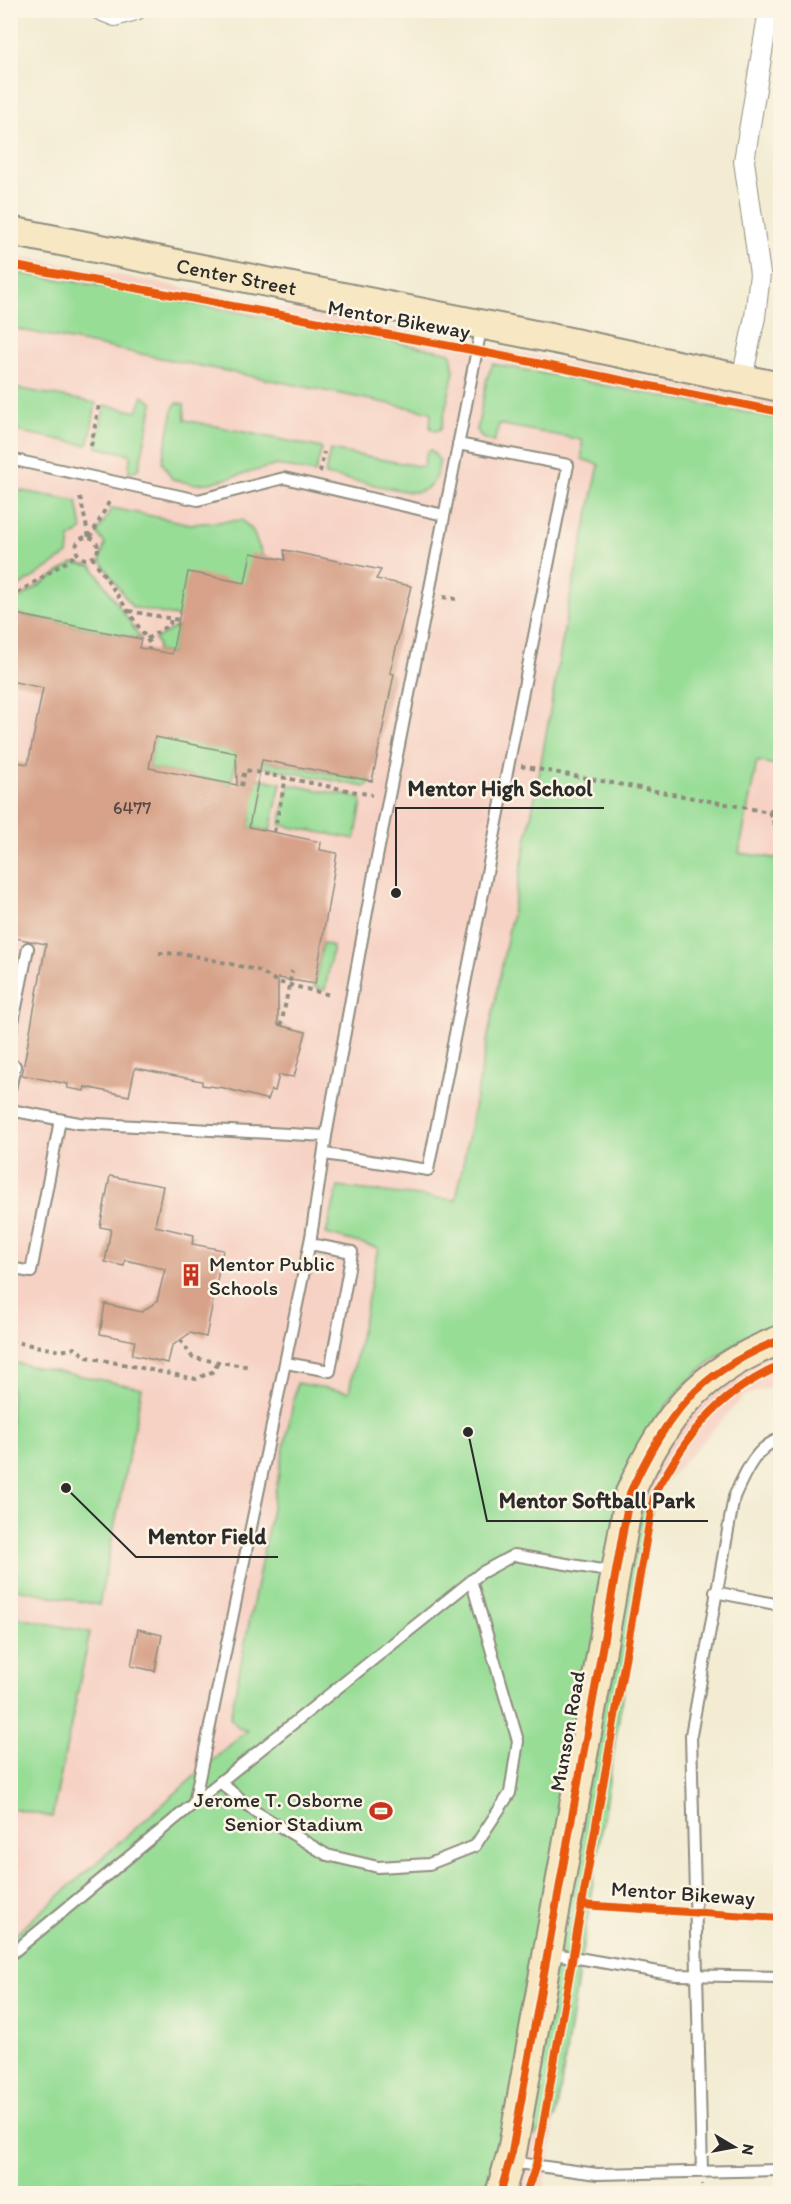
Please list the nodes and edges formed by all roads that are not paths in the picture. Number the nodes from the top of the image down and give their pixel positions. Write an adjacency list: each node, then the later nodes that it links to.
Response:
1 (100, 10): 2 (street)
2 (136, 10)
3 (769, 10): 6 (street)
4 (10, 231): 5 (street, Center Street)
5 (482, 324): 6 (street, Center Street); 8 (lane)
6 (742, 379): 7 (street, Center Street)
7 (780, 387)
8 (458, 444): 10 (lane); 18 (lane)
9 (10, 459): 10 (lane)
10 (444, 515): 17 (lane)
11 (28, 948): 12 (lane)
12 (10, 1038)
13 (10, 1065): 14 (lane)
14 (10, 1089)
15 (10, 1110): 16 (lane)
16 (60, 1120): 17 (lane); 20 (lane)
17 (326, 1136): 18 (lane)
18 (325, 1154): 19 (lane)
19 (310, 1244): 22 (lane); 22 (lane)
20 (10, 1268)
21 (780, 1340): 24 (street, Munson Road)
22 (286, 1363): 29 (lane)
23 (780, 1439): 26 (lane)
24 (614, 1572): 25 (lane); 30 (street, Munson Road)
25 (471, 1580): 28 (lane); 28 (lane)
26 (715, 1592): 27 (lane); 32 (lane)
27 (780, 1605)
28 (220, 1782): 29 (lane)
29 (194, 1803): 31 (lane)
30 (546, 1953): 32 (lane); 34 (street, Munson Road)
31 (10, 1955)
32 (696, 1976): 33 (lane); 36 (lane)
33 (780, 1977)
34 (509, 2162): 36 (lane); 37 (street, Munson Road)
35 (780, 2170): 36 (lane)
36 (702, 2171)
37 (500, 2193)

